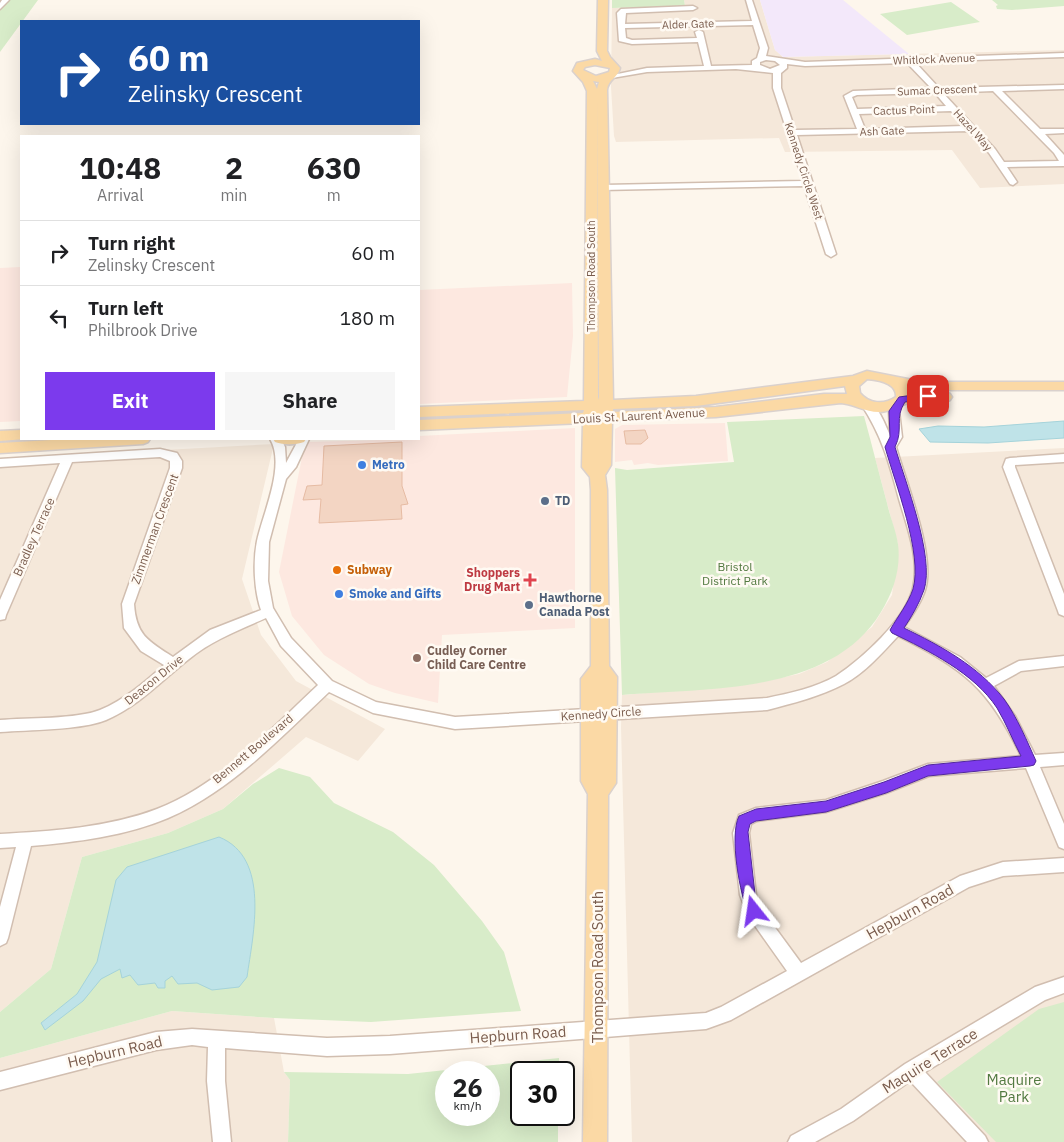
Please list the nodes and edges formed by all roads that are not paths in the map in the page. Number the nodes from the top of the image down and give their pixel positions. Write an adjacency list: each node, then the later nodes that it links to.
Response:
1 (6, 0): 5 (street)
2 (603, 0): 18 (main road)
3 (749, 0): 6 (street)
4 (693, 4): 7 (street); 8 (street)
5 (0, 7)
6 (756, 22): 7 (street, Alder Gate); 11 (street)
7 (697, 24): 8 (street, Alder Gate); 9 (street)
8 (621, 26): 9 (street)
9 (701, 40): 17 (street)
10 (591, 47): 14 (main road)
11 (764, 48): 15 (street); 16 (street)
12 (1064, 55): 13 (street, Whitlock Avenue)
13 (909, 60): 16 (street, Whitlock Avenue); 24 (street, Hazel Way)
14 (586, 63): 18 (main road); 19 (main road)
15 (760, 64): 16 (street); 16 (street); 17 (street); 22 (street, Kennedy Circle West)
16 (780, 64): 22 (street, Kennedy Circle West)
17 (708, 67): 18 (street)
18 (611, 71): 19 (main road); 37 (main road, Thompson Road South)
19 (584, 76): 46 (main road, Thompson Road South)
20 (1054, 87): 21 (street, Sumac Crescent); 23 (street, Sumac Crescent); 25 (street)
21 (1064, 87)
22 (777, 88): 32 (street, Kennedy Circle West)
23 (995, 88): 24 (street, Sumac Crescent); 31 (street)
24 (936, 90): 26 (street, Hazel Way); 27 (street, Sumac Crescent)
25 (1064, 96)
26 (953, 108): 27 (street, Cactus Point); 28 (street, Hazel Way)
27 (854, 112): 30 (street, Sumac Crescent)
28 (971, 128): 30 (street, Ash Gate); 34 (street, Hazel Way)
29 (1064, 131): 31 (street)
30 (862, 132): 32 (street, Ash Gate)
31 (1038, 132): 33 (street)
32 (793, 133): 36 (street, Kennedy Circle West)
33 (1064, 162): 34 (street)
34 (1003, 165): 35 (street, Hazel Way)
35 (1012, 182)
36 (808, 183): 37 (street); 38 (street, Kennedy Circle West)
37 (604, 188): 46 (main road, Thompson Road South)
38 (831, 254)
39 (855, 380): 40 (main road); 43 (main road); 46 (main road, Louis St. Laurent Avenue)
40 (892, 380): 41 (main road); 44 (main road)
41 (1064, 386)
42 (1064, 395): 44 (main road)
43 (862, 402): 44 (main road); 46 (main road, Louis St. Laurent Avenue); 53 (street, Kennedy Circle)
44 (900, 402): 53 (street, Kennedy Circle)
45 (420, 412): 46 (main road, Louis St. Laurent Avenue)
46 (599, 412): 47 (main road, Louis St. Laurent Avenue); 65 (main road, Thompson Road South)
47 (420, 425)
48 (20, 435): 49 (main road)
49 (0, 436)
50 (127, 440): 54 (main road)
51 (276, 440): 58 (street, Kennedy Circle)
52 (304, 440): 58 (street, Kennedy Circle)
53 (890, 447): 62 (street, Kennedy Circle)
54 (0, 448)
55 (1064, 458): 59 (street)
56 (68, 459): 57 (street, Zimmerman Crescent); 61 (street, Bradley Terrace); 64 (street, Zimmerman Crescent)
57 (0, 463)
58 (281, 478): 60 (street, Kennedy Circle)
59 (1064, 611)
60 (269, 612): 64 (street, Deacon Drive); 66 (street, Kennedy Circle)
61 (0, 615)
62 (896, 630): 67 (street); 68 (street, Kennedy Circle)
63 (1064, 661): 67 (street)
64 (174, 665): 70 (street, Deacon Drive)
65 (600, 668): 68 (main road, Thompson Road South); 69 (main road, Thompson Road South)
66 (327, 685): 69 (street, Kennedy Circle); 74 (street, Bennett Boulevard)
67 (985, 685): 72 (street)
68 (608, 713): 69 (street, Kennedy Circle); 73 (main road, Thompson Road South)
69 (590, 714): 73 (main road, Thompson Road South)
70 (0, 726)
71 (1064, 759): 72 (street)
72 (1030, 761): 76 (street); 79 (street)
73 (598, 792): 81 (main road, Thompson Road South)
74 (25, 840): 75 (street, Bennett Boulevard); 78 (street)
75 (0, 841)
76 (1064, 842)
77 (1064, 865): 79 (street, Hepburn Road)
78 (0, 938)
79 (799, 974): 81 (street, Hepburn Road)
80 (1064, 985): 83 (street, Maquire Terrace)
81 (597, 1029): 82 (street, Hepburn Road); 86 (main road, Thompson Road South)
82 (217, 1038): 84 (street, Hepburn Road); 85 (street)
83 (911, 1070): 87 (street, Maquire Terrace); 88 (street)
84 (0, 1081)
85 (222, 1142)
86 (596, 1142)
87 (797, 1142)
88 (979, 1142)

